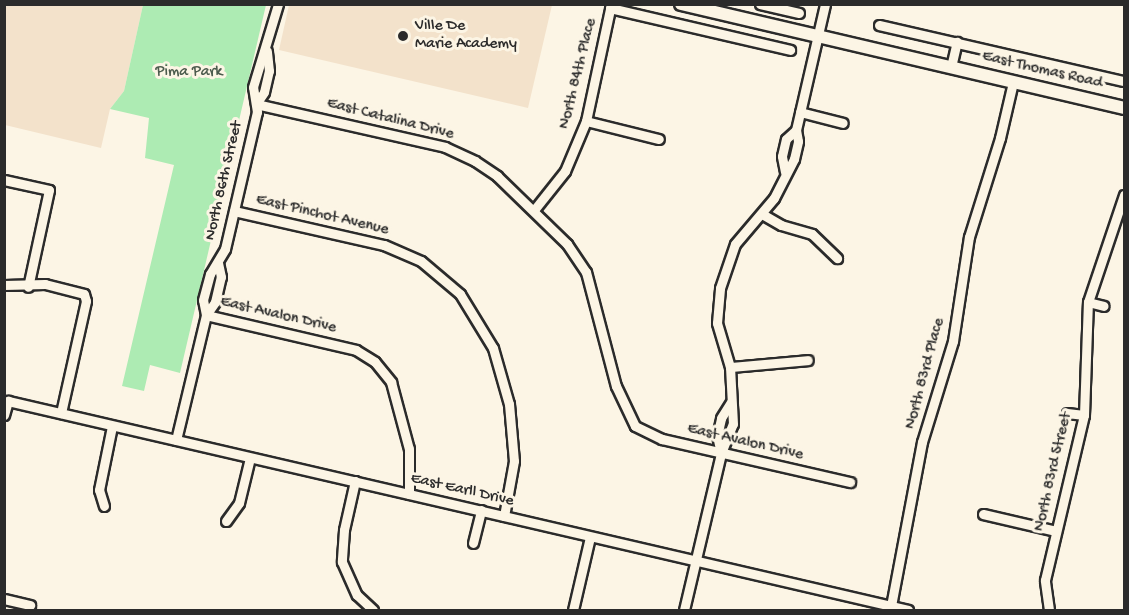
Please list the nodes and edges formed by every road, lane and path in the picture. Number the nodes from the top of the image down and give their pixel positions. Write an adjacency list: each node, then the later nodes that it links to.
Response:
1 (278, 4): 14 (street, North 86th Street)
2 (681, 4): 8 (main road, East Thomas Road)
3 (760, 4): 6 (street)
4 (825, 4): 8 (street)
5 (611, 6): 10 (street); 17 (street, North 84th Place)
6 (799, 14)
7 (879, 25): 9 (street, East Thomas Road)
8 (818, 36): 11 (main road, East Thomas Road); 16 (street)
9 (957, 42): 11 (street); 12 (street, East Thomas Road)
10 (790, 50)
11 (951, 67): 13 (main road, East Thomas Road)
12 (1125, 81)
13 (1013, 82): 15 (main road, East Thomas Road); 56 (street, North 83rd Place)
14 (256, 104): 22 (street, East Catalina Drive); 23 (street, North 86th Street)
15 (1125, 108)
16 (800, 112): 18 (street); 24 (street)
17 (586, 121): 19 (street); 22 (street, North 84th Place)
18 (843, 123)
19 (659, 139)
20 (4, 180): 27 (street)
21 (1125, 195): 28 (street, North 83rd Street)
22 (534, 210): 38 (street, East Catalina Drive)
23 (234, 211): 30 (street, North 86th Street); 48 (street, East Pinchot Avenue)
24 (762, 214): 25 (street); 32 (street)
25 (837, 258)
26 (4, 285): 27 (street)
27 (28, 287): 33 (street)
28 (1088, 302): 29 (street); 36 (street, North 83rd Street)
29 (1104, 306)
30 (206, 315): 39 (street, North 86th Street); 44 (street, East Avalon Drive)
31 (808, 360): 32 (street)
32 (730, 367): 40 (street)
33 (60, 413): 35 (street, East Earll Drive); 37 (street, East Earll Drive)
34 (1067, 413): 36 (street)
35 (4, 415)
36 (1084, 415): 50 (street, North 83rd Street)
37 (112, 426): 39 (street, East Earll Drive); 45 (street)
38 (635, 426): 40 (street, East Avalon Drive)
39 (176, 440): 41 (street, East Earll Drive)
40 (721, 453): 43 (street, East Avalon Drive); 53 (street)
41 (250, 458): 42 (street, East Earll Drive); 49 (street)
42 (355, 482): 44 (street, East Earll Drive); 57 (street)
43 (850, 482)
44 (409, 494): 46 (street, East Earll Drive)
45 (104, 506)
46 (481, 510): 48 (street, East Earll Drive); 52 (street)
47 (983, 514): 50 (street)
48 (504, 516): 51 (street, East Earll Drive)
49 (226, 521)
50 (1056, 531): 61 (street, North 83rd Street)
51 (590, 537): 53 (street, East Earll Drive); 58 (street)
52 (473, 543)
53 (696, 561): 56 (street, East Earll Drive); 59 (street)
54 (4, 599): 55 (street)
55 (30, 605)
56 (891, 606): 60 (street, East Earll Drive)
57 (373, 610)
58 (573, 610)
59 (684, 610)
60 (908, 610)
61 (1049, 610)

